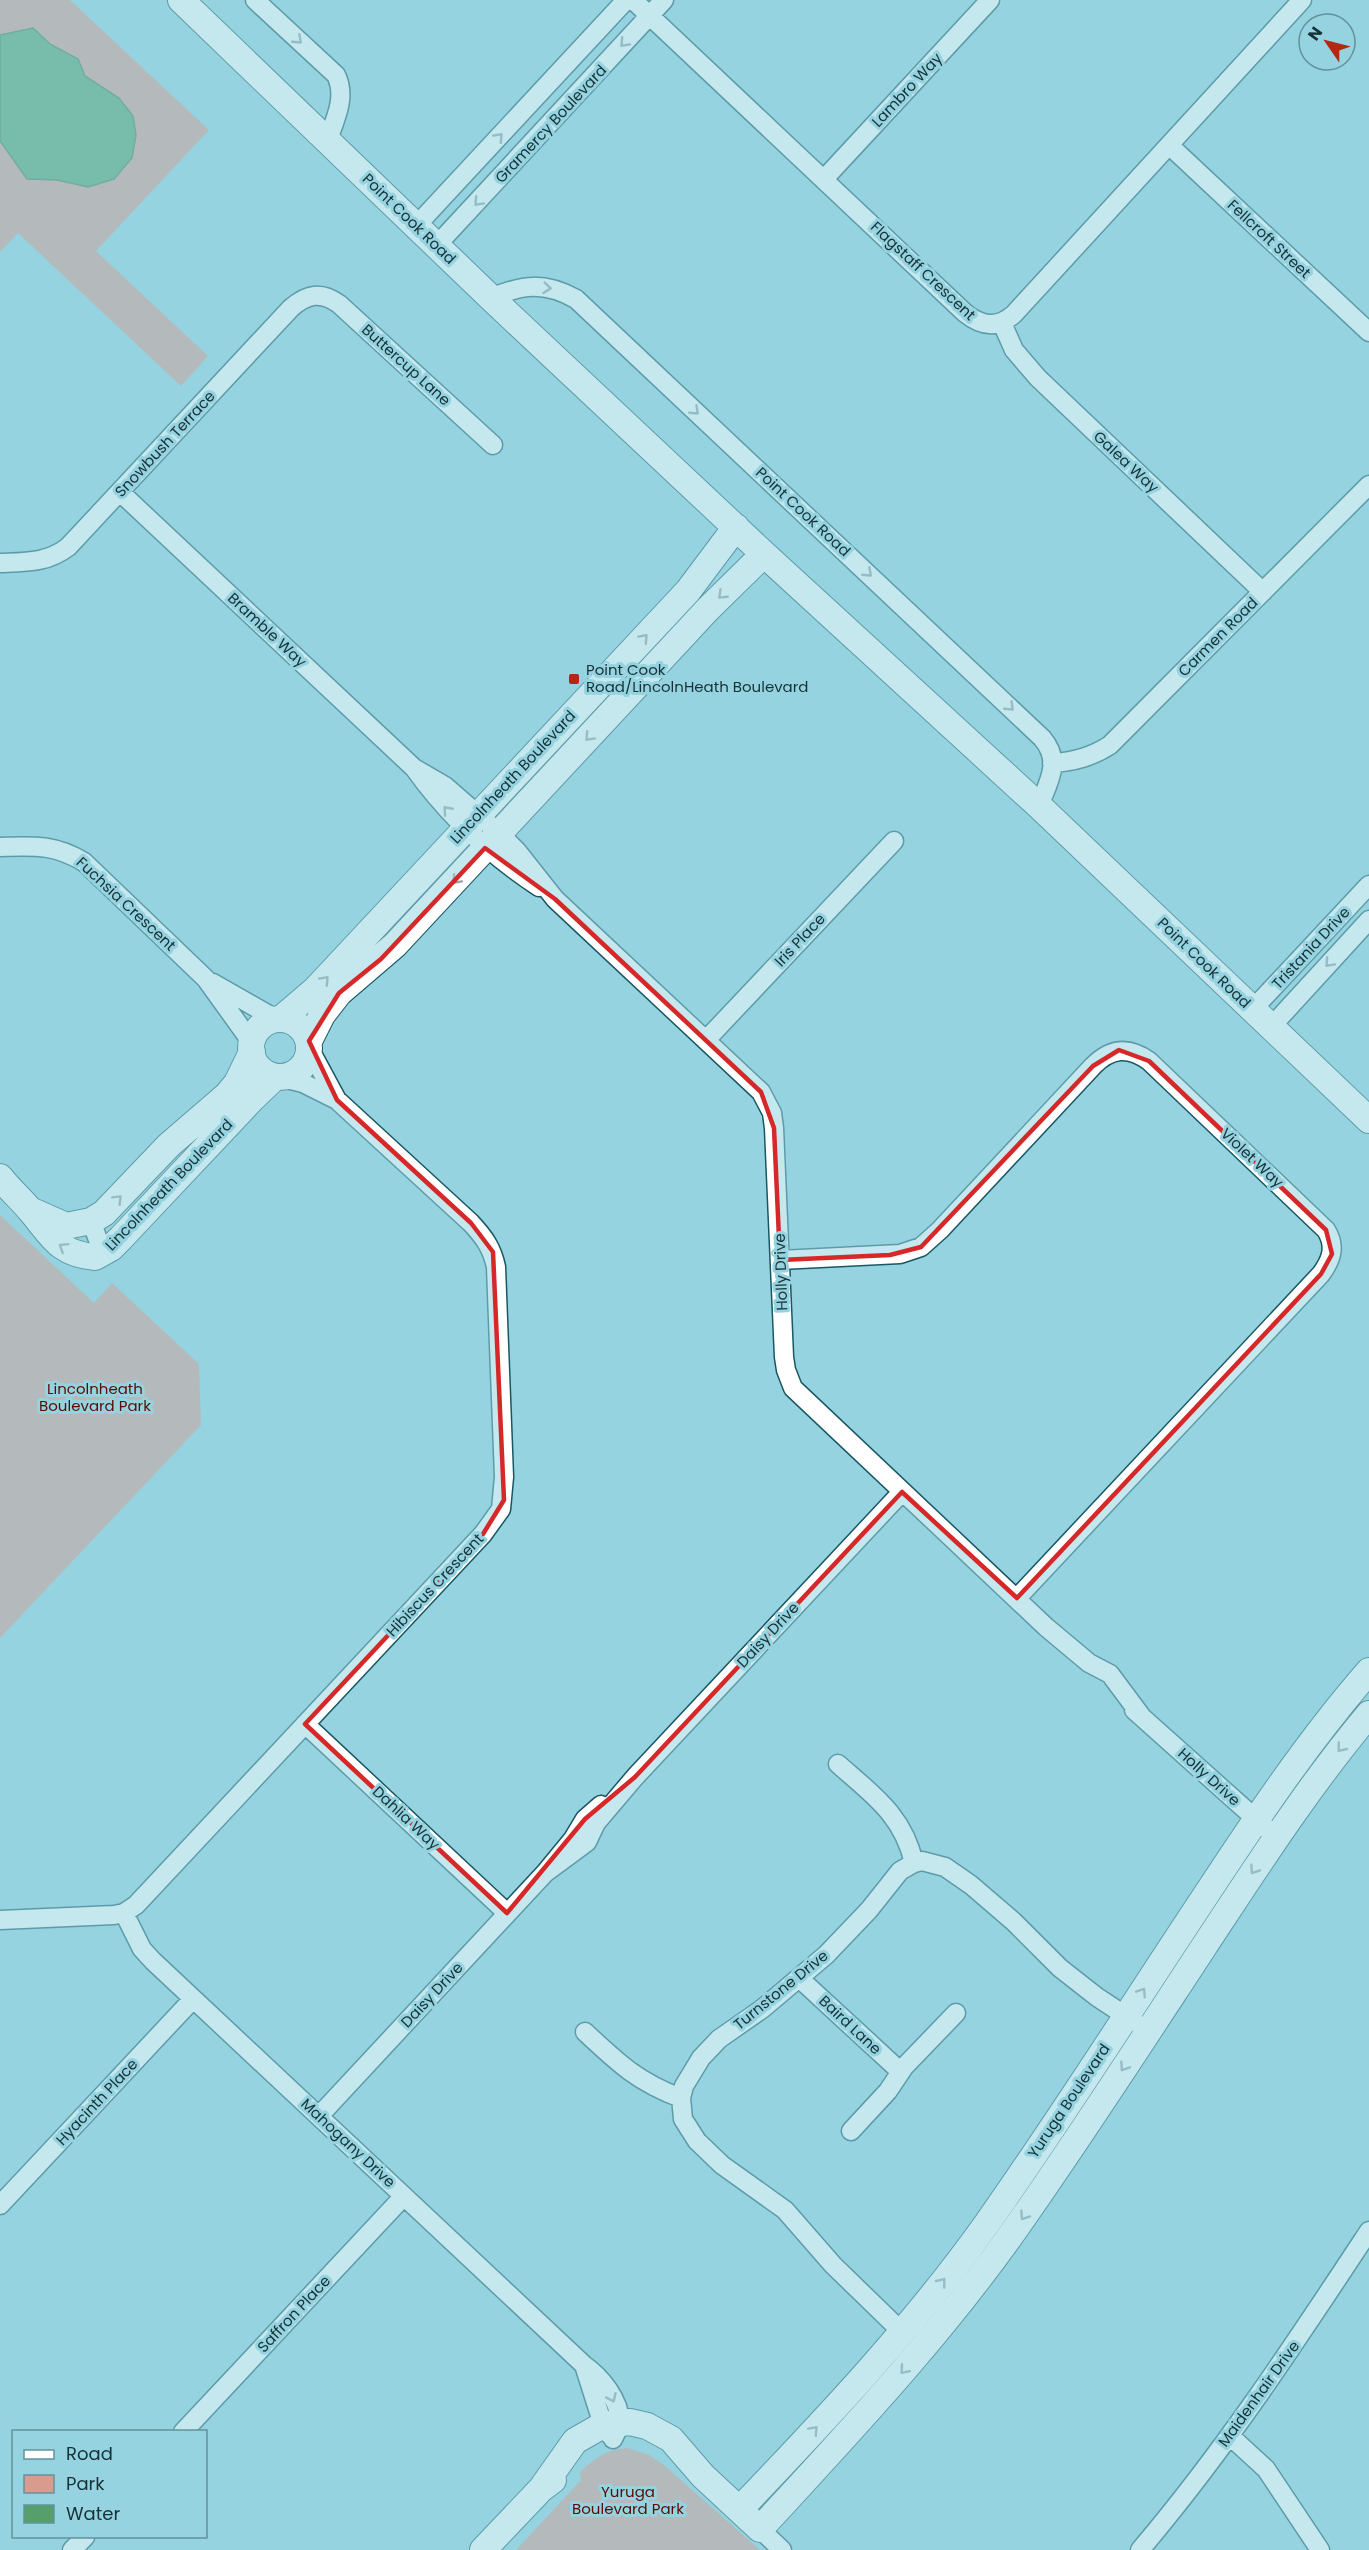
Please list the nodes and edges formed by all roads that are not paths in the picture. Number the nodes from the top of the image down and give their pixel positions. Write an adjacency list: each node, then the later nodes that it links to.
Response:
1 (181, 0): 9 (street, Point Cook Road)
2 (255, 0): 9 (street, one-way to 9)
3 (626, 0): 12 (street, Gramercy Boulevard, one-way to 3)
4 (633, 0): 8 (street, Flagstaff Crescent)
5 (664, 0): 8 (street, Gramercy Boulevard)
6 (990, 0): 11 (street, Lambro Way)
7 (1302, 0): 10 (street)
8 (650, 16): 11 (street, Flagstaff Crescent); 13 (street, Gramercy Boulevard, one-way to 13)
9 (327, 142): 12 (street, Point Cook Road)
10 (1169, 145): 16 (street); 17 (street, Fellcroft Street)
11 (824, 179): 16 (street, Flagstaff Crescent)
12 (416, 226): 13 (street, Point Cook Road)
13 (436, 246): 15 (street, Point Cook Road)
14 (315, 295): 18 (street, Buttercup Lane); 20 (street, Snowbush Terrace)
15 (491, 298): 21 (street, Point Cook Road); 25 (street, Point Cook Road, one-way to 25)
16 (1002, 323): 24 (street, Galea Way)
17 (1369, 332)
18 (493, 445)
19 (1369, 485): 24 (street, Carmen Road)
20 (120, 492): 23 (street, Snowbush Terrace); 27 (street, Bramble Way)
21 (736, 527): 22 (street, Point Cook Road); 27 (street, Lincolnheath Boulevard, one-way to 21)
22 (764, 554): 26 (street, Point Cook Road); 28 (street, Lincolnheath Boulevard, one-way to 28)
23 (0, 563)
24 (1263, 592): 25 (street, Carmen Road)
25 (1052, 763): 26 (street)
26 (1039, 806): 34 (street, Point Cook Road)
27 (471, 822): 28 (street, Bramble Way); 35 (street, Lincolnheath Boulevard, one-way to 27)
28 (492, 841): 36 (street, Holly Drive); 37 (street, Lincolnheath Boulevard, one-way to 37)
29 (894, 841): 36 (street, Iris Place)
30 (0, 847): 33 (street, Fuchsia Crescent)
31 (1369, 885): 34 (street, Tristania Drive)
32 (1369, 920): 34 (street, Tristania Drive, one-way to 34)
33 (206, 980): 35 (street, Fuchsia Crescent); 38 (street, Fuchsia Crescent)
34 (1262, 1018): 41 (street, Point Cook Road)
35 (278, 1019): 37 (street); 38 (street)
36 (706, 1040): 46 (street, Holly Drive)
37 (309, 1045): 39 (street); 40 (street, Hibiscus Crescent)
38 (252, 1047): 39 (street); 44 (street, Lincolnheath Boulevard, one-way to 38)
39 (277, 1077): 40 (street, Hibiscus Crescent); 45 (street, Lincolnheath Boulevard)
40 (337, 1100): 51 (street, Hibiscus Crescent)
41 (1369, 1120)
42 (0, 1177): 43 (street, Lincolnheath Boulevard)
43 (30, 1210): 44 (street, Lincolnheath Boulevard); 45 (street, Lincolnheath Boulevard, one-way to 43)
44 (91, 1221): 45 (street)
45 (103, 1253)
46 (780, 1260): 47 (street, Holly Drive); 48 (street, Violet Way)
47 (902, 1492): 48 (street, Holly Drive); 57 (street, Daisy Drive)
48 (1017, 1598): 53 (street, Holly Drive)
49 (1365, 1683): 53 (street, Yuruga Boulevard)
50 (1369, 1714): 54 (street, Yuruga Boulevard, one-way to 54)
51 (305, 1724): 56 (street, Hibiscus Crescent); 57 (street, Dahlia Way)
52 (838, 1764): 55 (street)
53 (1256, 1820): 54 (street, Holly Drive); 62 (street, Yuruga Boulevard, one-way to 53)
54 (1276, 1837): 63 (street, Yuruga Boulevard, one-way to 63)
55 (914, 1863): 59 (street, Turnstone Drive); 62 (street)
56 (124, 1913): 58 (street); 60 (street, Mahogany Drive)
57 (507, 1913): 67 (street, Daisy Drive)
58 (0, 1920)
59 (799, 1978): 65 (street, Baird Lane); 66 (street, Turnstone Drive)
60 (193, 1999): 67 (street, Mahogany Drive); 70 (street, Hyacinth Place)
61 (956, 2013): 65 (street)
62 (1126, 2016): 63 (street); 72 (street, Yuruga Boulevard, one-way to 62)
63 (1149, 2030): 77 (street, Yuruga Boulevard, one-way to 77)
64 (585, 2032): 66 (street)
65 (901, 2072): 68 (street)
66 (681, 2098): 72 (street)
67 (319, 2116): 69 (street, Mahogany Drive)
68 (851, 2131)
69 (404, 2196): 73 (street, Mahogany Drive); 74 (street, Saffron Place)
70 (0, 2205)
71 (1369, 2231): 75 (street, Maidenhair Drive)
72 (902, 2332): 76 (street, Yuruga Boulevard, one-way to 72)
73 (612, 2429): 76 (street); 80 (street)
74 (185, 2430)
75 (1230, 2436): 82 (street, Maidenhair Drive); 83 (street)
76 (740, 2509): 77 (street)
77 (760, 2529): 81 (street)
78 (84, 2538): 79 (street)
79 (72, 2550)
80 (483, 2550)
81 (782, 2550)
82 (1140, 2550)
83 (1320, 2550)

